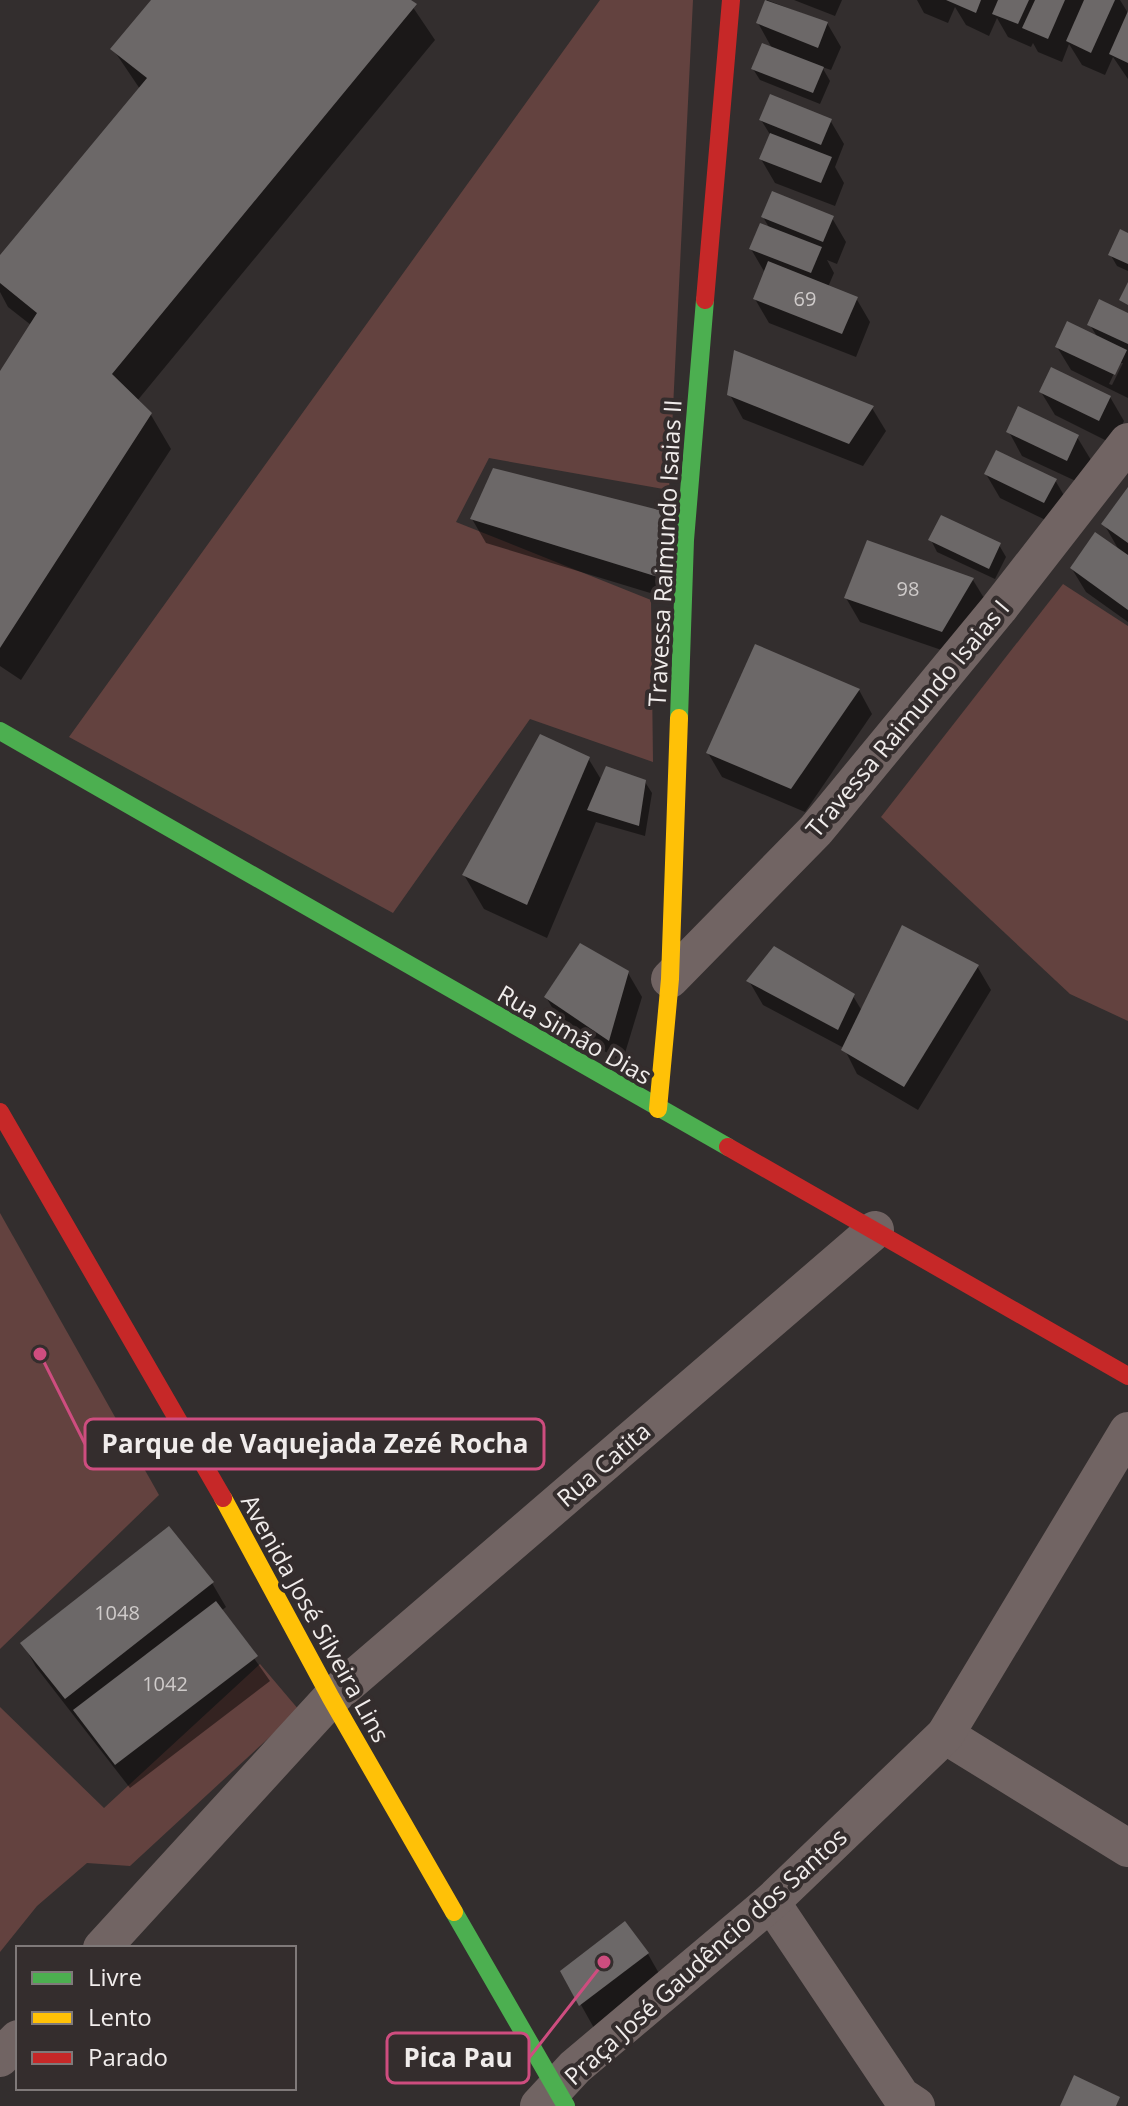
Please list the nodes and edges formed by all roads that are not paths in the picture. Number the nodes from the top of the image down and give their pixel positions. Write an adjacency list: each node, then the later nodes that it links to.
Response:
1 (731, 0): 4 (street, Travessa Raimundo Isaias II)
2 (1128, 442): 4 (street, Travessa Raimundo Isaias I)
3 (0, 731): 5 (street, Rua Simão Dias)
4 (670, 979): 5 (street, Travessa Raimundo Isaias II)
5 (658, 1109): 7 (street, Rua Simão Dias)
6 (0, 1112): 10 (street, Avenida José Silveira Lins)
7 (875, 1230): 8 (street, Rua Simão Dias); 10 (street, Rua Catita)
8 (1128, 1376)
9 (1128, 1431): 11 (street, Praça José Gaudêncio dos Santos)
10 (331, 1698): 14 (street, Rua Catita); 17 (street, Avenida José Silveira Lins)
11 (945, 1735): 12 (street); 13 (street, Praça José Gaudêncio dos Santos)
12 (1128, 1848)
13 (771, 1902): 17 (street, Praça José Gaudêncio dos Santos); 18 (street)
14 (104, 1946)
15 (16, 2041): 16 (street)
16 (0, 2058)
17 (553, 2101)
18 (916, 2106)

